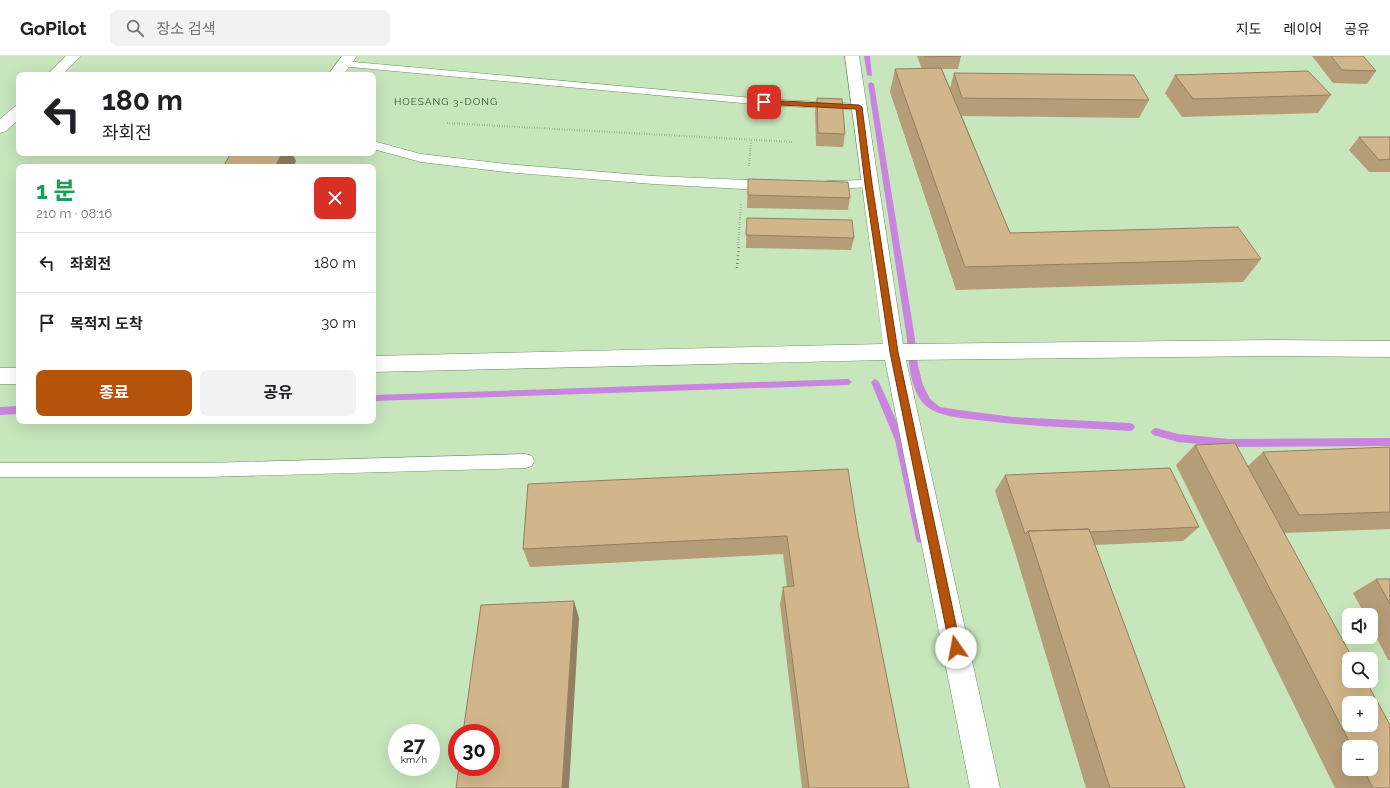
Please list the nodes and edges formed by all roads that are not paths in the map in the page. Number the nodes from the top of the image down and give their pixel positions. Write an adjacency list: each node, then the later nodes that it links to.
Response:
1 (74, 56): 4 (street)
2 (852, 56): 5 (street)
3 (343, 65): 5 (lane)
4 (57, 72)
5 (859, 107): 9 (street)
6 (16, 113): 7 (street)
7 (0, 128)
8 (376, 146): 10 (lane)
9 (869, 184): 11 (lane); 13 (street)
10 (778, 185)
11 (816, 185)
12 (1390, 349): 13 (street)
13 (894, 352): 14 (street); 19 (street)
14 (376, 364)
15 (0, 376): 16 (street)
16 (16, 376)
17 (526, 461): 18 (lane)
18 (0, 470)
19 (985, 788)

